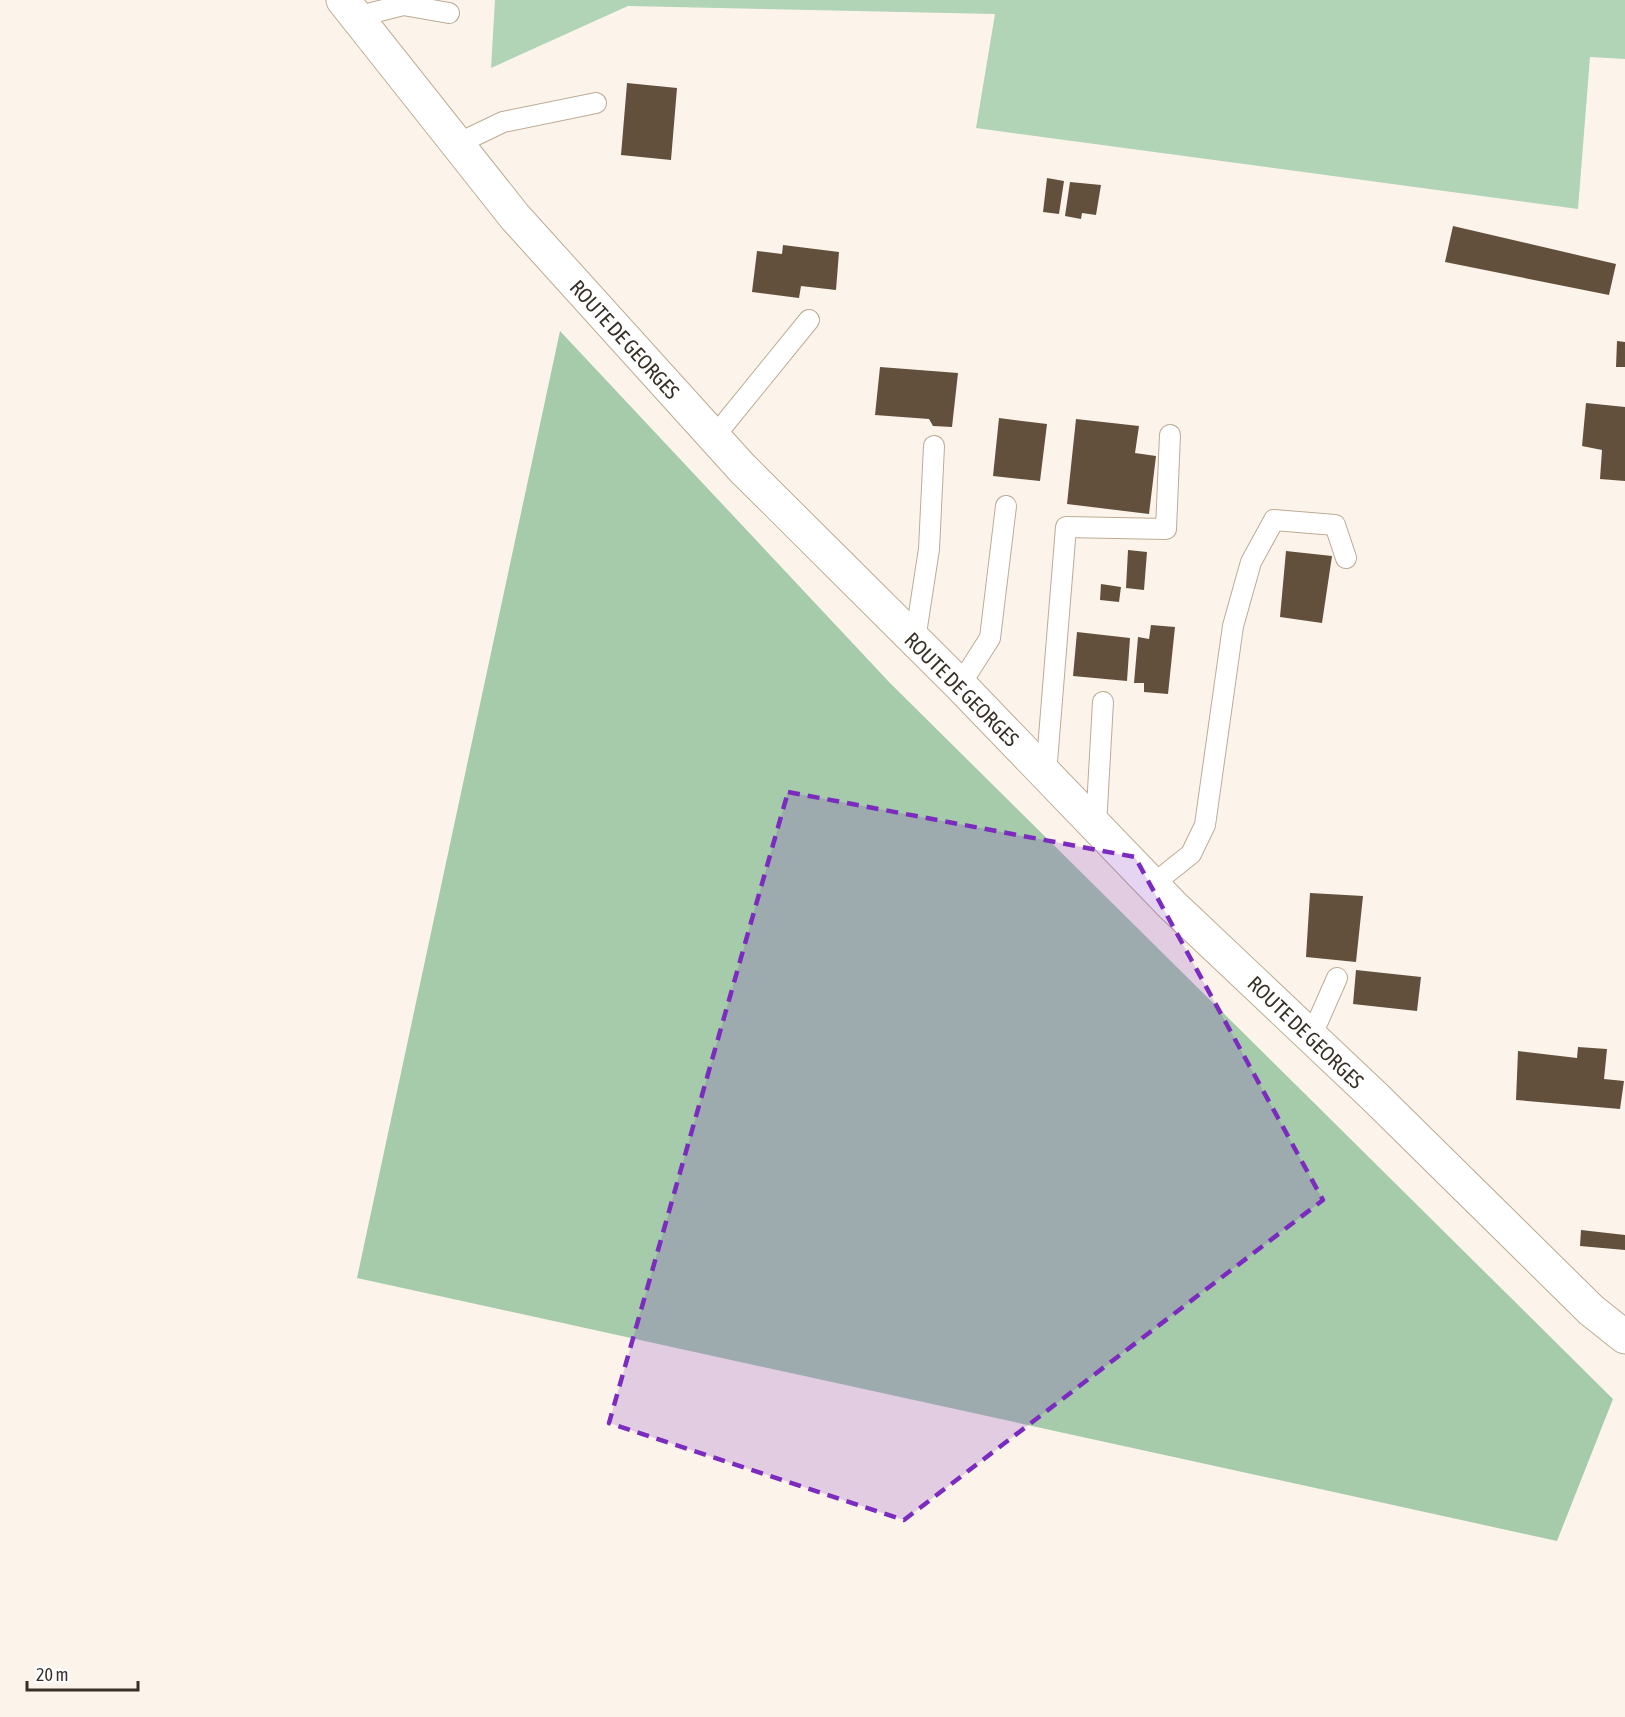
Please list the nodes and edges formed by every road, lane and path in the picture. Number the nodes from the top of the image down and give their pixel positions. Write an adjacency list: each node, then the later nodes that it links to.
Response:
1 (349, 8): 2 (lane); 4 (street, ROUTE DE GEORGES)
2 (449, 13)
3 (596, 103): 4 (lane)
4 (457, 144): 7 (street, ROUTE DE GEORGES)
5 (809, 320): 7 (lane)
6 (1170, 435): 14 (lane)
7 (714, 437): 11 (street, ROUTE DE GEORGES)
8 (934, 446): 11 (lane)
9 (1006, 506): 12 (lane)
10 (1346, 558): 16 (lane)
11 (915, 640): 12 (street, ROUTE DE GEORGES)
12 (960, 685): 14 (street, ROUTE DE GEORGES)
13 (1103, 702): 15 (lane)
14 (1046, 774): 15 (street, ROUTE DE GEORGES)
15 (1096, 826): 16 (street, ROUTE DE GEORGES)
16 (1152, 885): 18 (street, ROUTE DE GEORGES)
17 (1337, 978): 18 (lane)
18 (1311, 1037): 19 (street, ROUTE DE GEORGES)
19 (1625, 1337)

